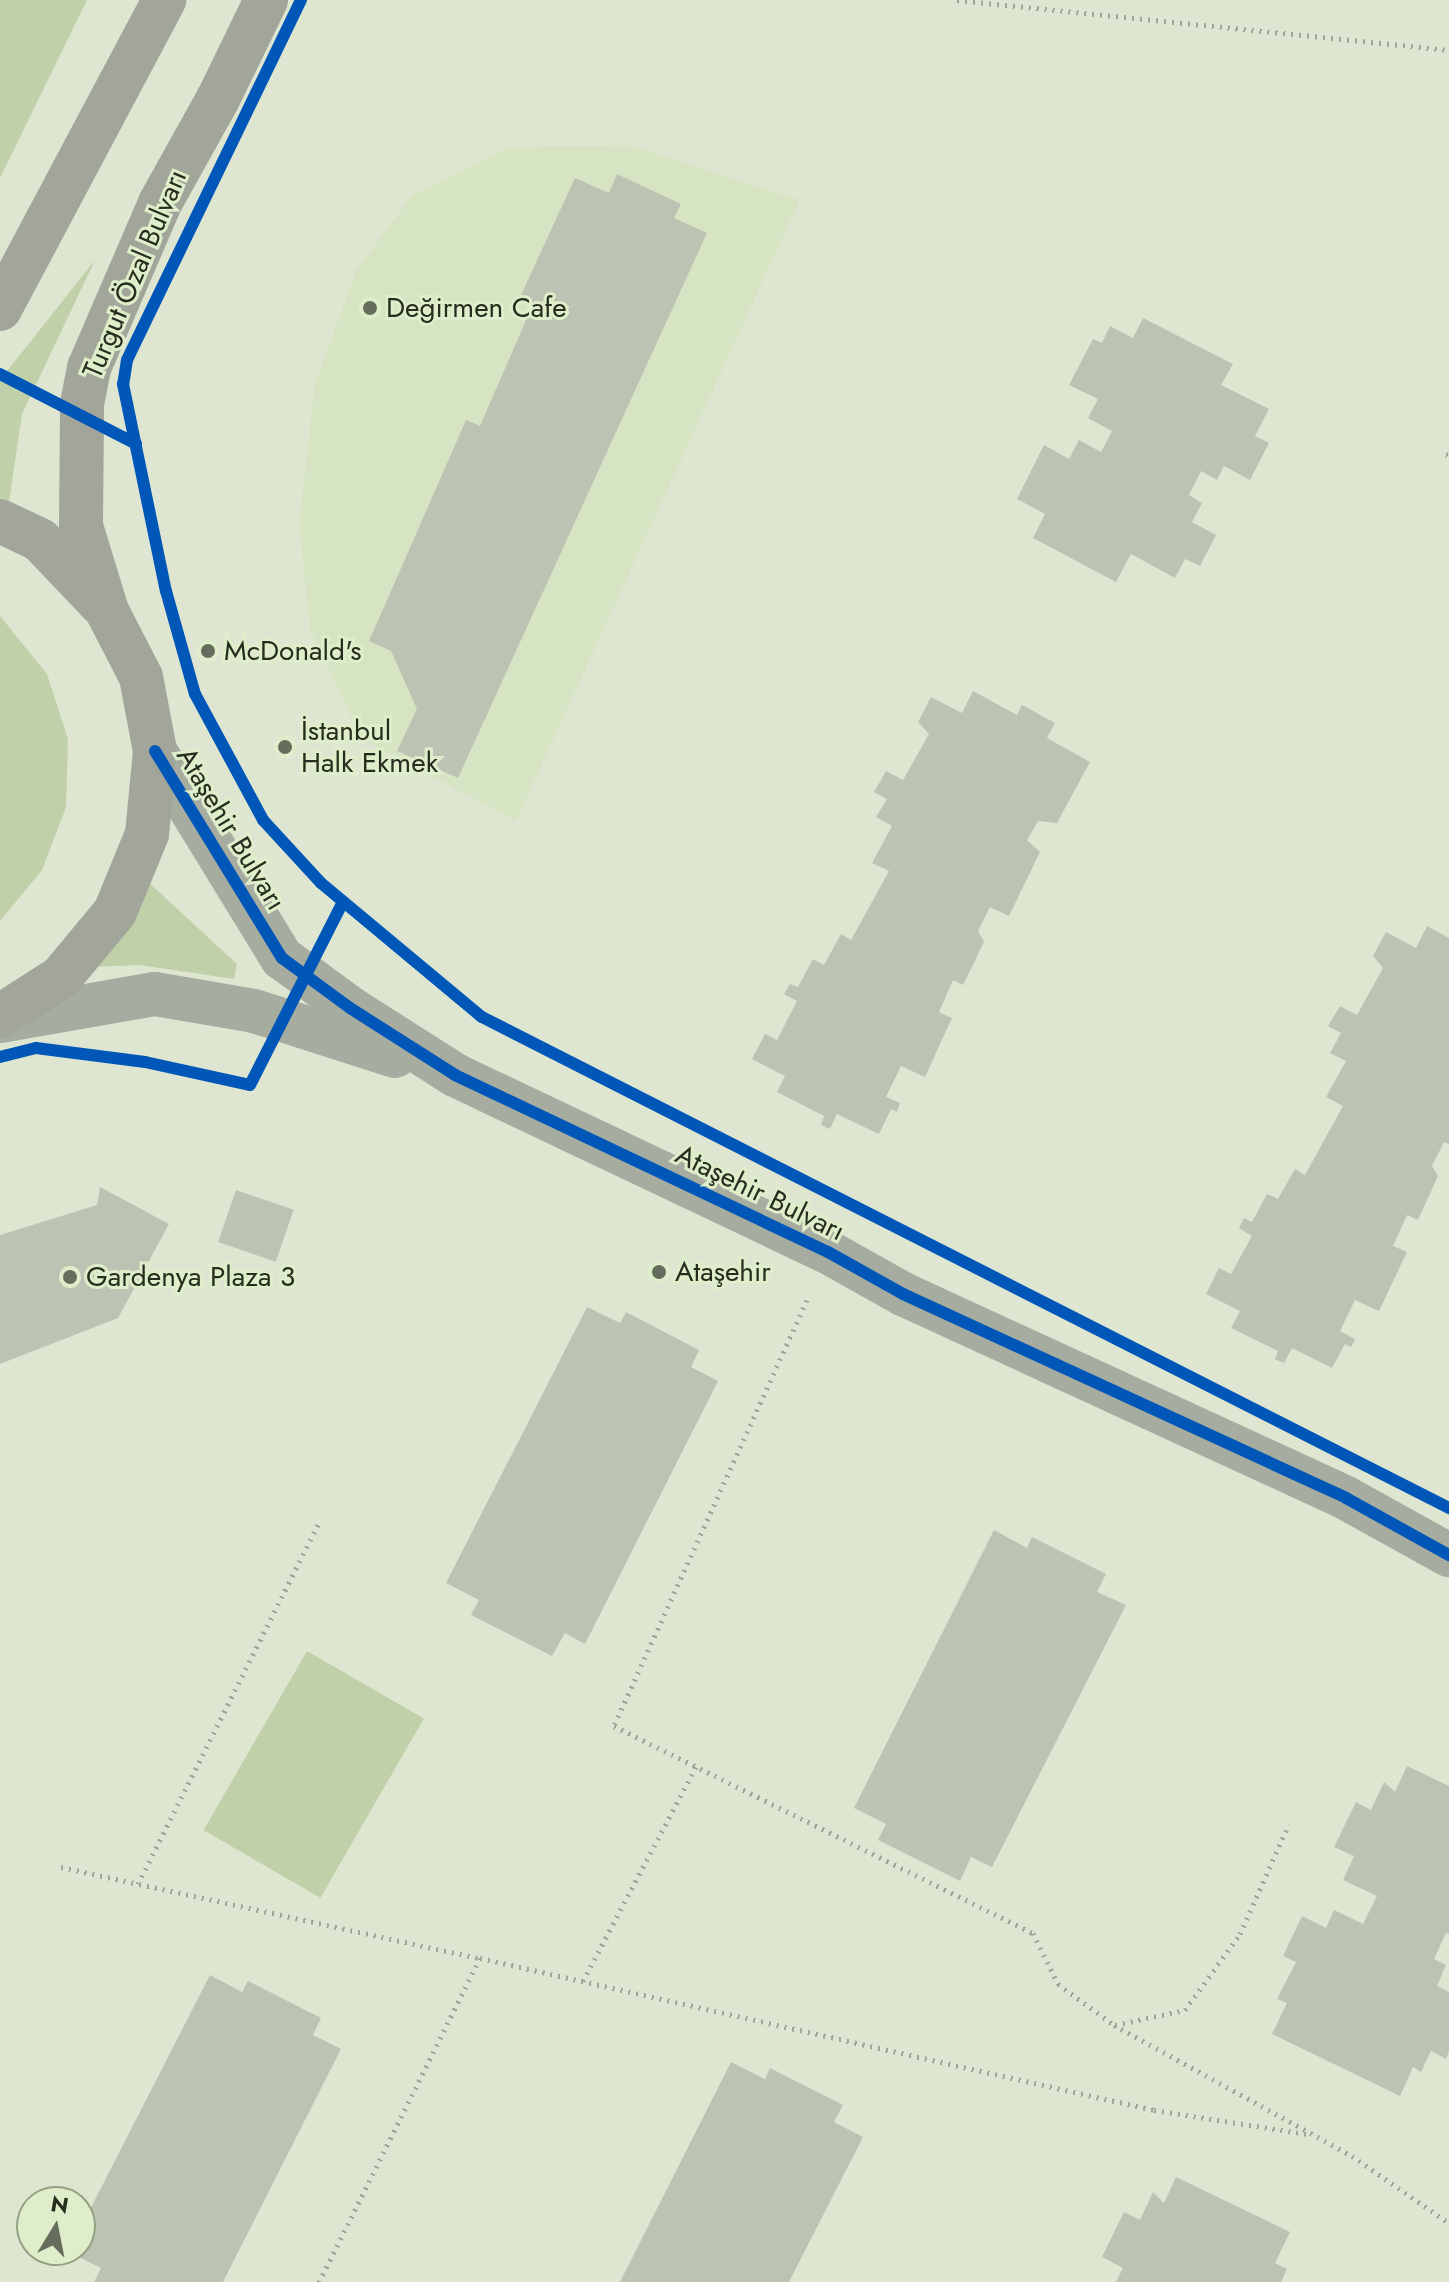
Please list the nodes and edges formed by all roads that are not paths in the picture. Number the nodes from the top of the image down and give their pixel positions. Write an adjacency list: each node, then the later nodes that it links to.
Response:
1 (164, 0): 3 (main road)
2 (266, 0): 5 (main road, Turgut Özal Bulvarı)
3 (0, 309)
4 (0, 521): 5 (main road, Turgut Özal Bulvarı)
5 (107, 611): 6 (main road, Turgut Özal Bulvarı)
6 (155, 751): 7 (main road, Turgut Özal Bulvarı); 8 (street, Ataşehir Bulvarı)
7 (0, 1018): 8 (street, Ataşehir Bulvarı)
8 (455, 1075): 9 (street, Ataşehir Bulvarı)
9 (1449, 1555)

